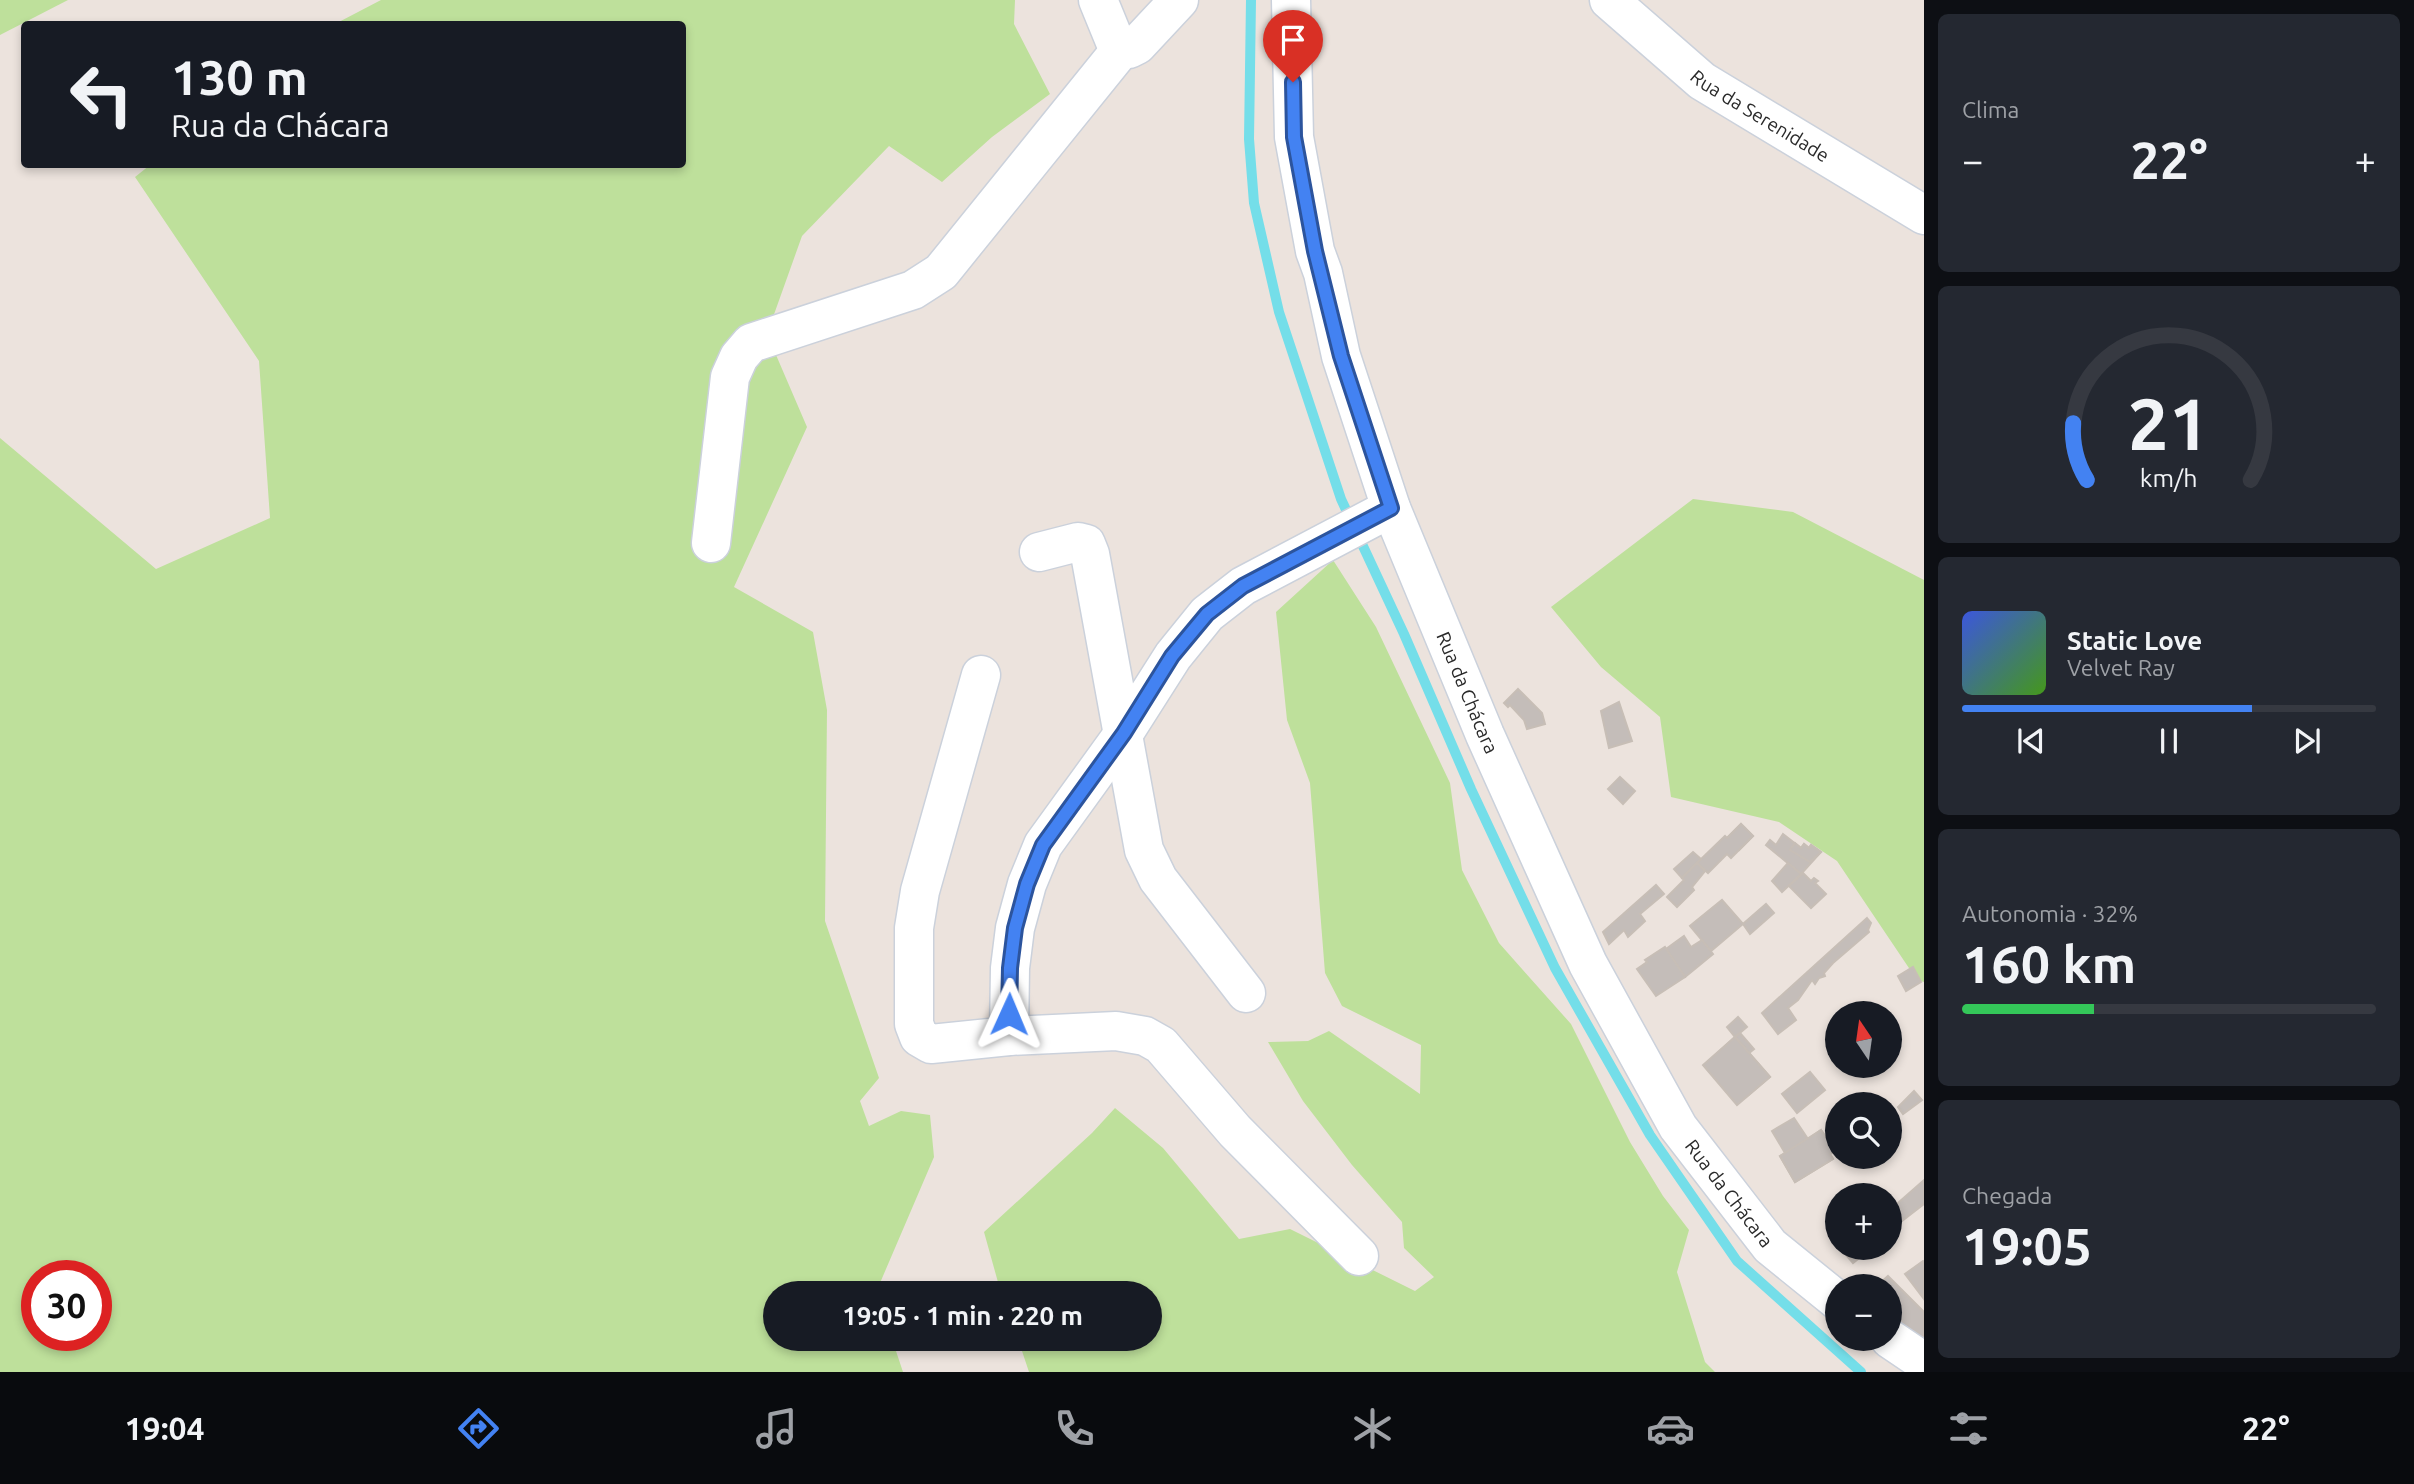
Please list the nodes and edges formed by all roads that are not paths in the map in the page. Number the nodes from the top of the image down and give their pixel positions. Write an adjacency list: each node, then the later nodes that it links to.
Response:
1 (1098, 0): 5 (street)
2 (1179, 0): 5 (street)
3 (1291, 0): 7 (street, Rua da Chácara)
4 (1609, 0): 6 (street, Rua da Serenidade)
5 (1122, 48): 8 (street)
6 (1924, 215)
7 (1391, 508): 11 (street); 15 (street, Rua da Chácara)
8 (711, 543)
9 (1039, 552): 11 (street)
10 (981, 675): 13 (street)
11 (1124, 733): 12 (street); 13 (street)
12 (1245, 993)
13 (1009, 1036): 14 (street)
14 (1359, 1256)
15 (1825, 1290)
16 (1902, 1347): 17 (street)
17 (1924, 1363)

